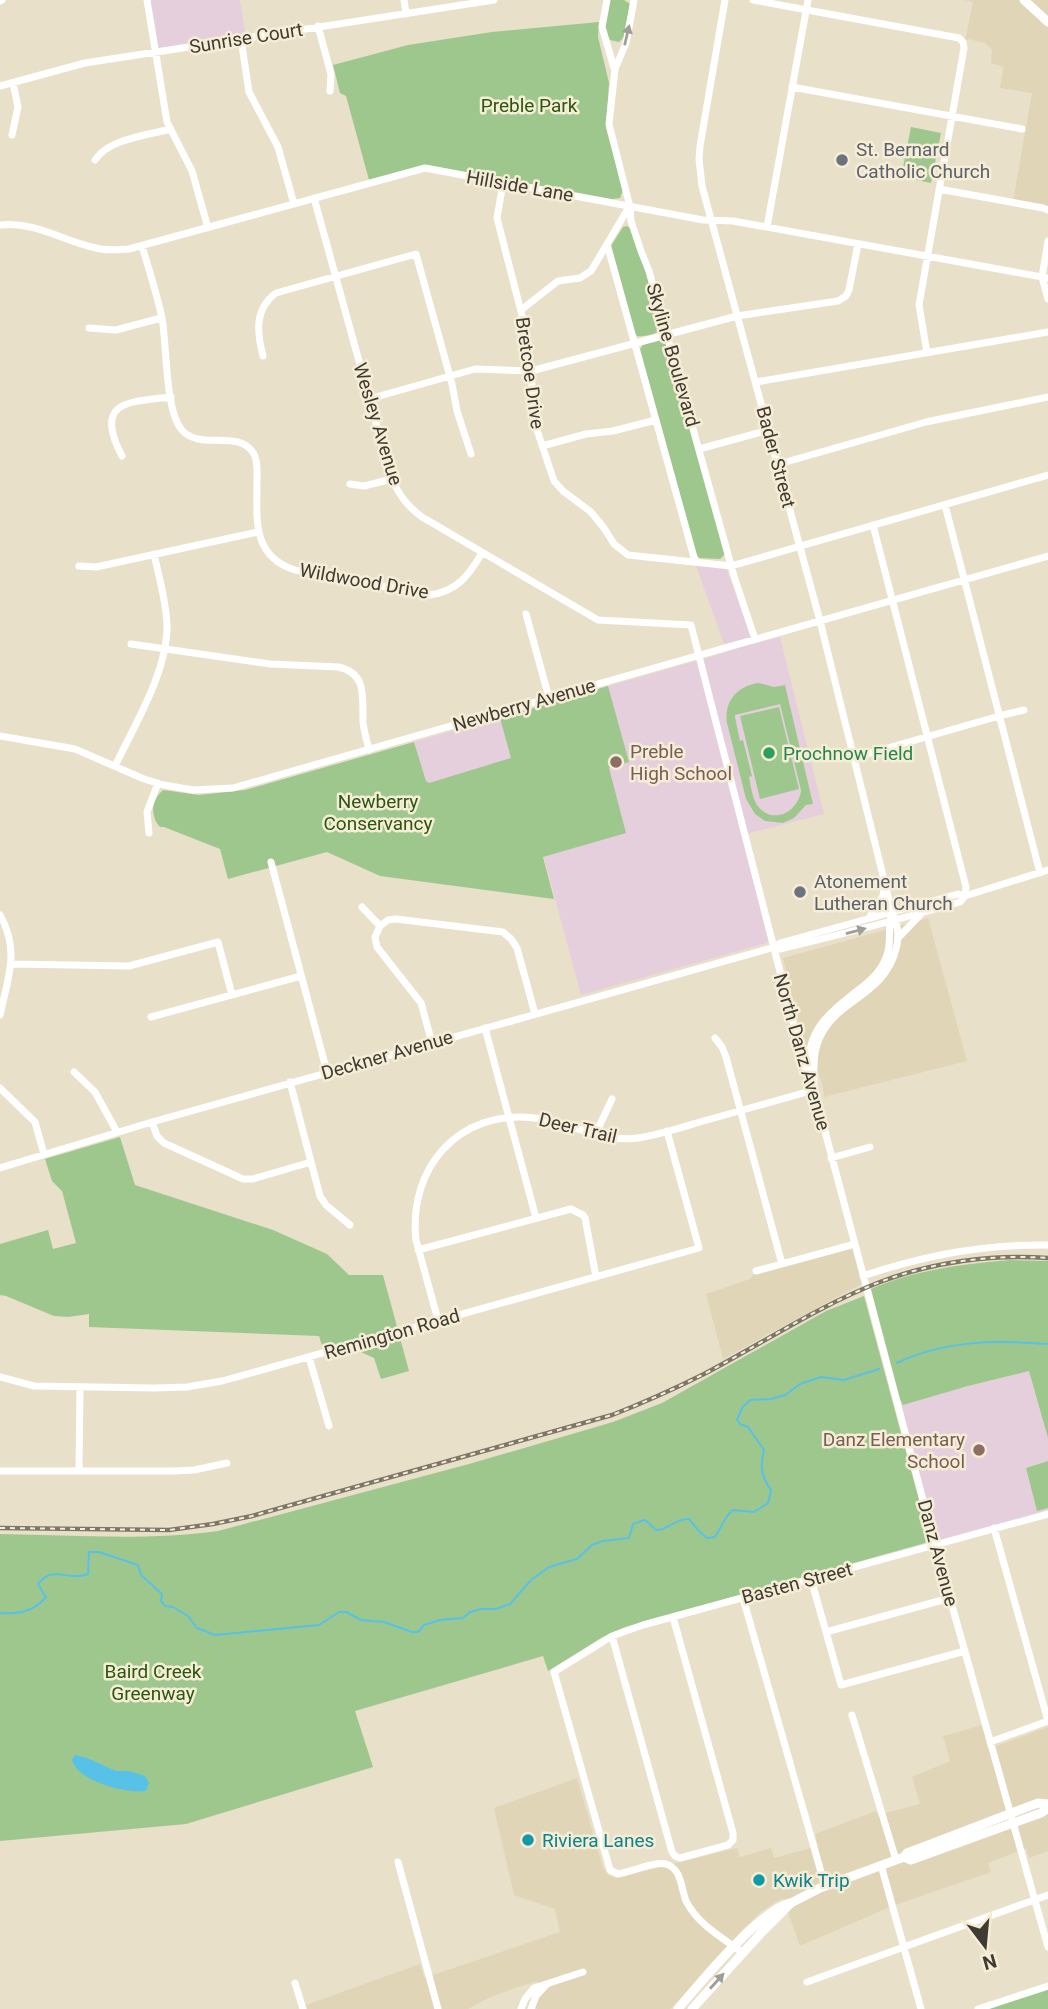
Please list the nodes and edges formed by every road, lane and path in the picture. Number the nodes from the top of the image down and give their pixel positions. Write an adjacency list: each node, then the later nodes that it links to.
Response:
1 (147, 0): 15 (street)
2 (404, 0): 11 (street)
3 (491, 0): 11 (street, Sunrise Court)
4 (607, 0): 16 (street, Skyline Boulevard)
5 (634, 0): 16 (street, Skyline Boulevard, one-way to 5)
6 (726, 0): 32 (street, Bader Street)
7 (753, 0): 10 (street)
8 (808, 0): 10 (street)
9 (1024, 0): 12 (main road)
10 (806, 9): 19 (street); 21 (street)
11 (406, 14): 13 (street, Sunrise Court)
12 (1048, 22)
13 (318, 26): 14 (street, Sunrise Court); 20 (street)
14 (241, 39): 15 (street, Sunrise Court); 29 (street)
15 (156, 52): 17 (street, Sunrise Court); 22 (street)
16 (615, 69): 30 (street, Skyline Boulevard)
17 (13, 83): 18 (street, Sunrise Court); 24 (street)
18 (0, 86)
19 (792, 87): 21 (street); 34 (street)
20 (330, 90)
21 (952, 116): 23 (street); 27 (street)
22 (171, 128): 25 (street); 35 (street)
23 (1022, 129)
24 (12, 135)
25 (95, 160)
26 (503, 183): 28 (street, Hillside Lane); 30 (street, Hillside Lane); 44 (street, Bretcoe Drive)
27 (939, 189): 31 (street); 40 (street)
28 (314, 198): 29 (street, Hillside Lane); 41 (street, Wesley Avenue)
29 (294, 204): 35 (street, Hillside Lane)
30 (630, 207): 32 (street, Hillside Lane); 37 (street); 49 (street, Skyline Boulevard)
31 (1048, 210)
32 (712, 221): 34 (street, Hillside Lane); 45 (street, Bader Street)
33 (0, 225): 39 (street, Hillside Lane)
34 (767, 227): 38 (street, Hillside Lane)
35 (208, 228): 39 (street, Hillside Lane)
36 (1048, 241): 42 (street)
37 (607, 244): 44 (street); 50 (street, Skyline Boulevard)
38 (858, 244): 40 (street, Hillside Lane); 45 (street)
39 (142, 246): 46 (street)
40 (927, 256): 42 (street, Hillside Lane); 51 (street)
41 (335, 276): 52 (street); 54 (street); 58 (street, Wesley Avenue)
42 (1045, 277): 43 (street)
43 (1048, 299)
44 (521, 310): 53 (street, Bretcoe Drive)
45 (737, 316): 49 (street); 55 (street, Bader Street)
46 (162, 318): 47 (street); 56 (street)
47 (89, 328)
48 (1048, 332): 51 (street)
49 (667, 334): 50 (street); 62 (street, Skyline Boulevard)
50 (634, 343): 53 (street); 59 (street, Skyline Boulevard)
51 (927, 353): 55 (street)
52 (263, 356)
53 (531, 371): 54 (street); 61 (street, Bretcoe Drive)
54 (450, 376): 58 (street); 63 (street)
55 (756, 382): 60 (street, Bader Street)
56 (171, 397): 64 (street); 71 (street)
57 (1048, 397): 65 (street)
58 (369, 399): 67 (street, Wesley Avenue)
59 (656, 420): 61 (street); 76 (street, Skyline Boulevard)
60 (769, 430): 62 (street); 65 (street, Bader Street)
61 (542, 446): 76 (street, Bretcoe Drive)
62 (699, 449): 78 (street, Skyline Boulevard)
63 (471, 454)
64 (122, 456)
65 (779, 464): 72 (street, Bader Street)
66 (1048, 475): 69 (street)
67 (392, 479): 68 (street); 73 (street, Wesley Avenue)
68 (349, 484)
69 (945, 505): 70 (street); 79 (street)
70 (873, 526): 72 (street); 80 (street)
71 (258, 532): 73 (street, Wildwood Drive); 74 (street)
72 (800, 546): 78 (street); 82 (street, Bader Street)
73 (482, 553): 83 (street, Wesley Avenue)
74 (154, 555): 77 (street); 86 (street)
75 (1048, 556): 79 (street, Newberry Avenue)
76 (695, 561): 78 (street, Bretcoe Drive)
77 (79, 566)
78 (732, 566): 84 (street, Skyline Boulevard)
79 (964, 580): 80 (street, Newberry Avenue); 90 (street)
80 (892, 601): 82 (street, Newberry Avenue); 92 (street)
81 (526, 614): 88 (street)
82 (820, 621): 84 (street, Newberry Avenue); 94 (street, Bader Street)
83 (691, 625): 87 (street, North Danz Avenue)
84 (755, 639): 87 (street, Newberry Avenue)
85 (131, 644): 86 (street)
86 (165, 650): 93 (street); 95 (street)
87 (698, 655): 88 (street, Newberry Avenue); 110 (street, North Danz Avenue)
88 (549, 698): 93 (street, Newberry Avenue)
89 (1024, 710): 90 (street)
90 (999, 716): 92 (street); 99 (street)
91 (0, 736): 95 (street, Newberry Avenue)
92 (927, 737): 94 (street); 101 (street)
93 (369, 750): 96 (street, Newberry Avenue)
94 (853, 758): 100 (street, Bader Street)
95 (115, 766): 96 (street, Newberry Avenue)
96 (158, 783): 97 (street)
97 (149, 833)
98 (271, 862): 112 (street)
99 (1044, 872): 101 (street, Deckner Avenue)
100 (885, 883): 103 (street, Bader Street); 106 (street)
101 (965, 896): 103 (street, Deckner Avenue); 104 (street, Deckner Avenue)
102 (362, 907): 108 (street)
103 (892, 912): 106 (street, Deckner Avenue); 107 (street)
104 (924, 912): 107 (street, Deckner Avenue); 109 (street)
105 (0, 915): 111 (street)
106 (869, 918): 110 (street, Deckner Avenue)
107 (893, 921): 109 (street); 110 (street, Deckner Avenue, one-way to 107); 122 (street)
108 (380, 926): 114 (street); 119 (street)
109 (899, 937): 125 (street)
110 (775, 947): 114 (street, Deckner Avenue); 122 (street, North Danz Avenue)
111 (11, 964): 113 (street); 115 (street)
112 (301, 975): 113 (street); 121 (street)
113 (232, 995): 116 (street)
114 (536, 1014): 117 (street, Deckner Avenue)
115 (0, 1015)
116 (151, 1017)
117 (485, 1028): 119 (street, Deckner Avenue); 128 (street)
118 (715, 1038): 127 (street)
119 (432, 1043): 121 (street, Deckner Avenue)
120 (74, 1072): 131 (street)
121 (327, 1072): 123 (street, Deckner Avenue)
122 (808, 1077): 125 (street, North Danz Avenue)
123 (290, 1082): 129 (street, Deckner Avenue); 136 (street)
124 (0, 1088): 134 (street)
125 (814, 1090): 127 (street, Deer Trail); 135 (street, North Danz Avenue)
126 (612, 1099): 132 (street)
127 (741, 1111): 130 (street, Deer Trail); 143 (street)
128 (509, 1117): 132 (street, Deer Trail); 138 (street); 142 (street, Deer Trail)
129 (152, 1122): 131 (street, Deckner Avenue); 136 (street)
130 (667, 1131): 132 (street, Deer Trail); 146 (street, Remington Road)
131 (117, 1132): 134 (street, Deckner Avenue)
132 (595, 1135)
133 (870, 1147): 135 (street)
134 (44, 1154): 137 (street, Deckner Avenue)
135 (831, 1158): 140 (street, Danz Avenue)
136 (311, 1163): 139 (street)
137 (0, 1168)
138 (536, 1218): 142 (street); 146 (street)
139 (350, 1225)
140 (855, 1244): 143 (street); 145 (street, Danz Avenue)
141 (1048, 1245): 145 (street)
142 (418, 1250): 147 (street, Deer Trail)
143 (782, 1264): 144 (street)
144 (756, 1271)
145 (863, 1276): 157 (street, Danz Avenue)
146 (596, 1277): 147 (street, Remington Road)
147 (438, 1320): 148 (street, Remington Road)
148 (309, 1357): 150 (street, Remington Road); 151 (street)
149 (0, 1377): 150 (street, Remington Road)
150 (80, 1387): 154 (street)
151 (329, 1426)
152 (227, 1463): 154 (street)
153 (0, 1471): 154 (street)
154 (79, 1471)
155 (1048, 1514): 156 (street, Basten Street)
156 (994, 1528): 157 (street, Basten Street); 166 (street)
157 (935, 1545): 158 (street, Basten Street); 160 (street, Danz Avenue)
158 (811, 1579): 159 (street, Basten Street); 162 (street)
159 (743, 1598): 161 (street, Basten Street); 173 (street)
160 (950, 1598): 162 (street); 164 (street, Danz Avenue)
161 (673, 1617): 163 (street, Basten Street); 163 (street)
162 (826, 1632): 164 (street)
163 (612, 1636): 178 (street, Basten Street)
164 (965, 1651): 167 (street, Danz Avenue)
165 (852, 1715): 170 (street)
166 (1048, 1721): 167 (street)
167 (990, 1742): 169 (street, Danz Avenue)
168 (1048, 1806): 169 (main road)
169 (1012, 1818): 170 (main road); 175 (street, Danz Avenue)
170 (900, 1859): 172 (main road)
171 (398, 1862): 185 (street)
172 (881, 1865): 173 (main road); 176 (street)
173 (825, 1886): 178 (main road)
174 (1048, 1895): 175 (street)
175 (1035, 1900): 176 (street); 177 (street, Danz Avenue)
176 (904, 1947): 180 (street); 190 (street)
177 (1048, 1947)
178 (739, 1950): 188 (main road); 189 (main road, one-way to 178)
179 (583, 1972): 182 (street)
180 (807, 1982)
181 (295, 1983): 184 (street)
182 (546, 1984): 186 (street); 187 (street)
183 (1048, 1986): 191 (street)
184 (303, 2009)
185 (438, 2009)
186 (521, 2009)
187 (531, 2009)
188 (678, 2009)
189 (692, 2009)
190 (920, 2009)
191 (978, 2009)

